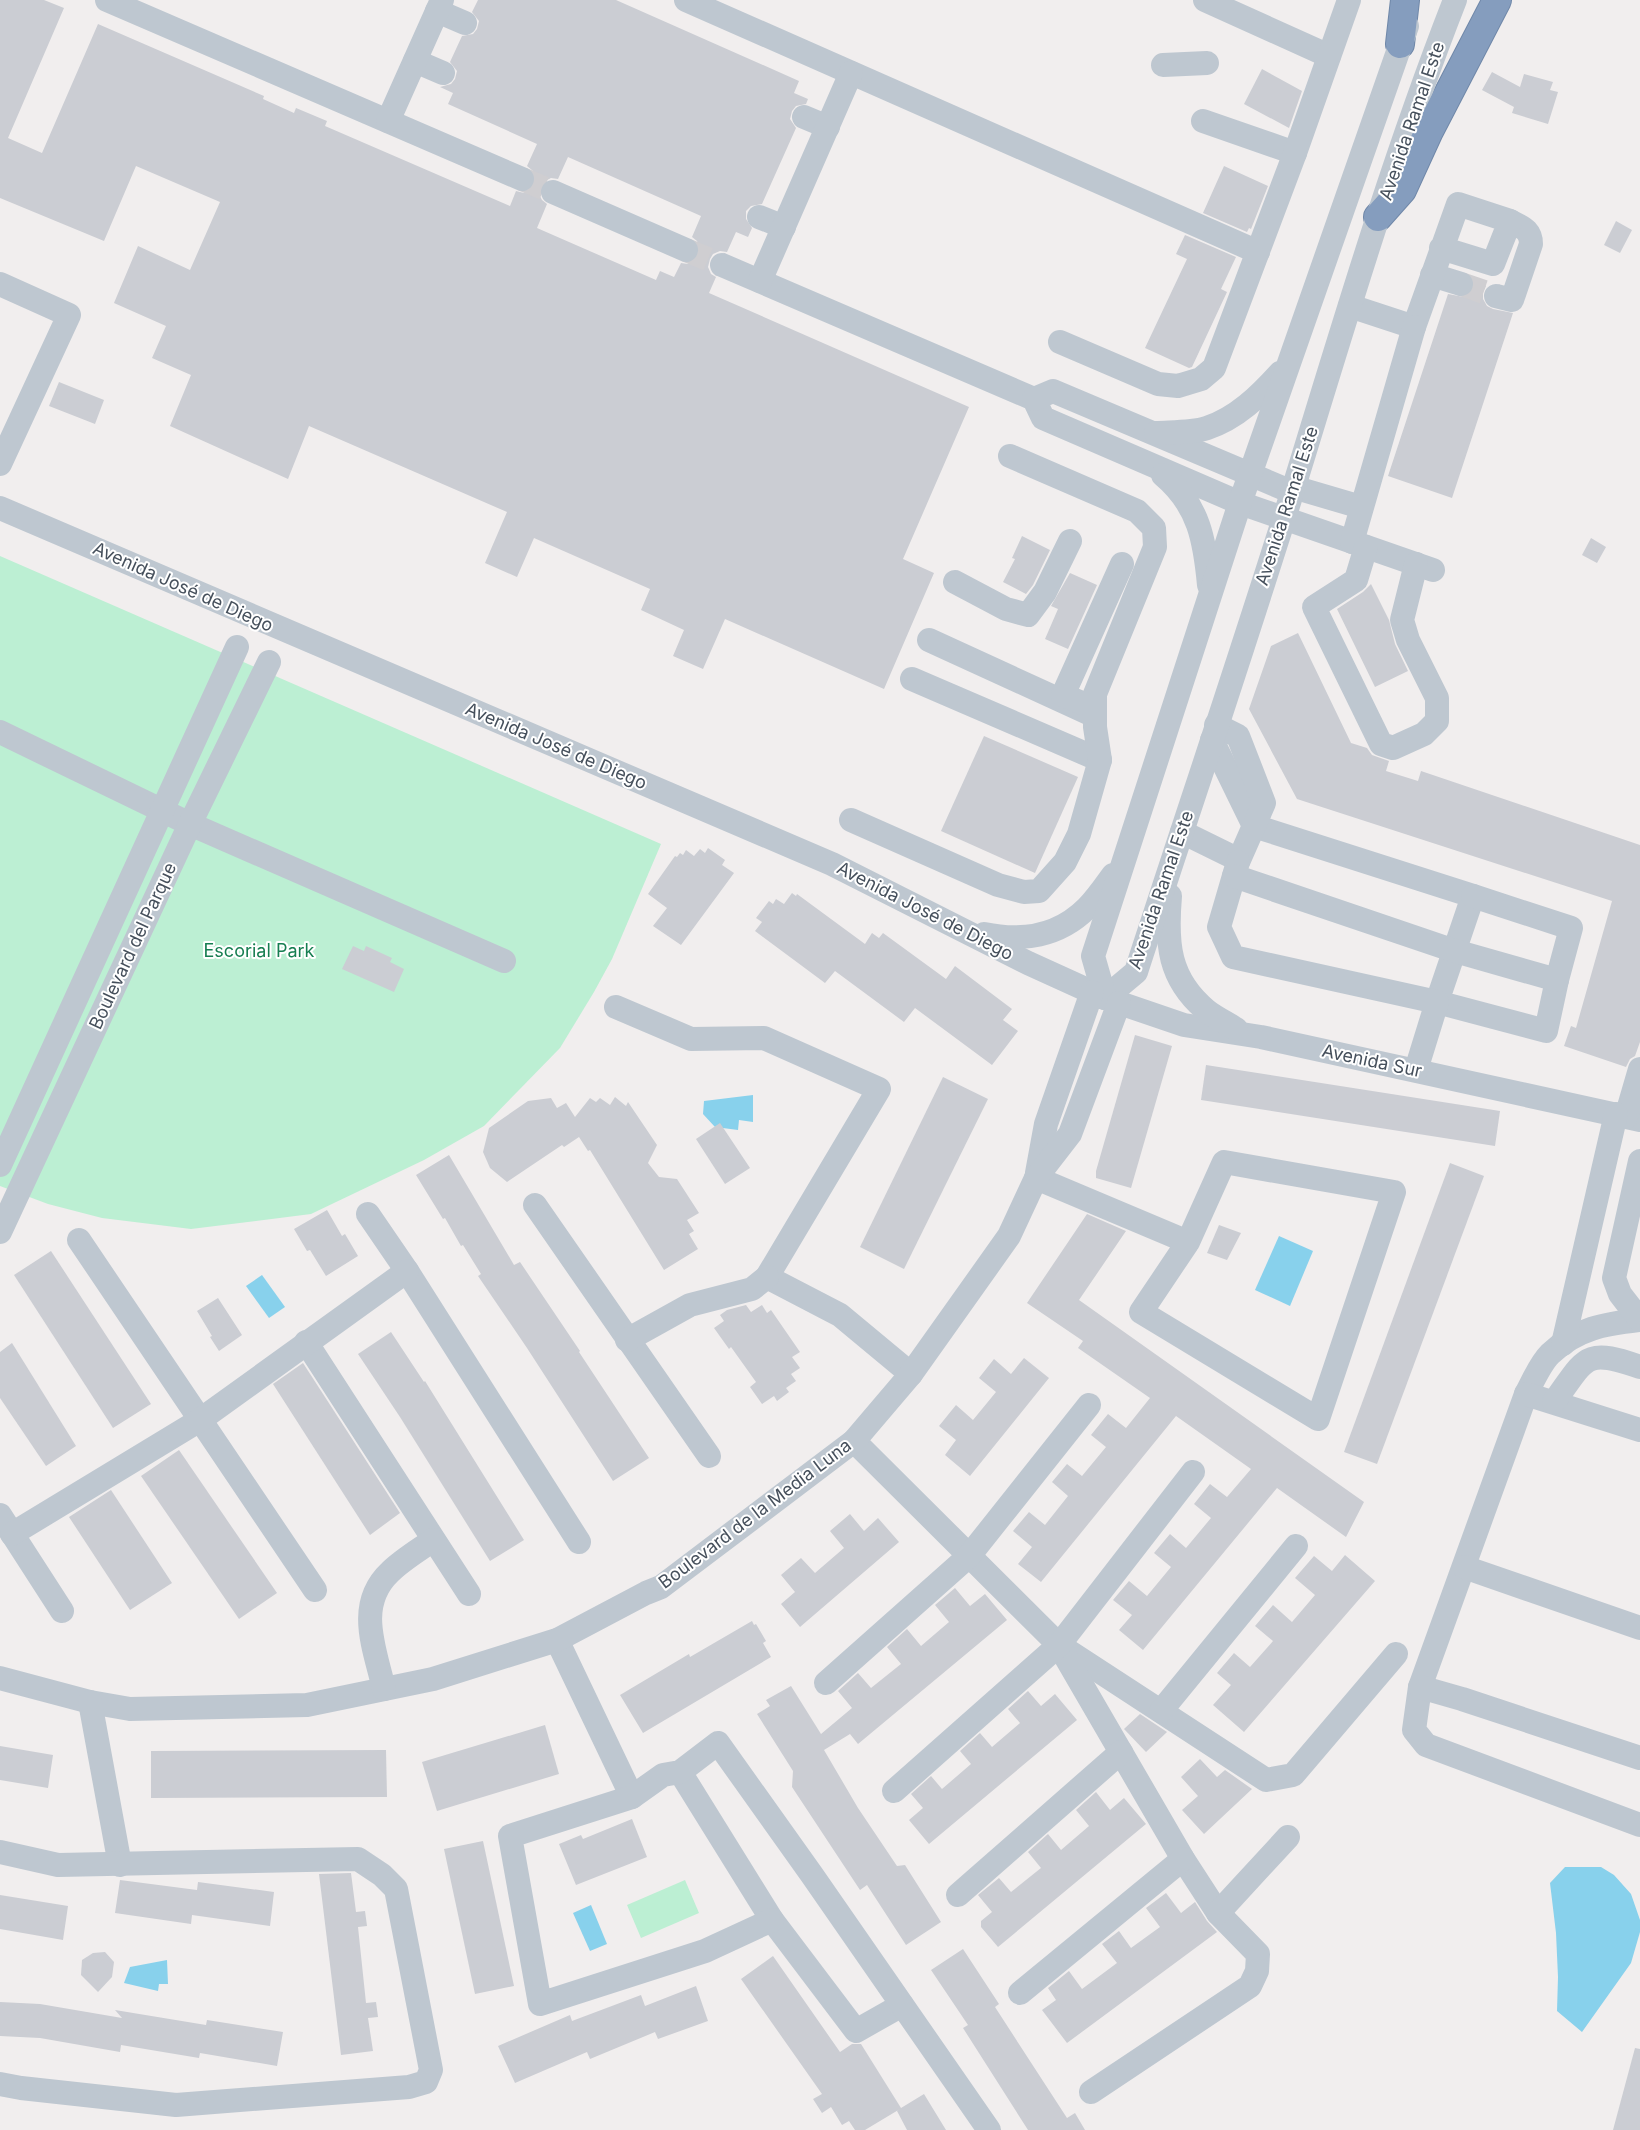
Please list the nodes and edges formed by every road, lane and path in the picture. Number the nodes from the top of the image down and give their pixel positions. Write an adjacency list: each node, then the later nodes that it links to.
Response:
1 (107, 0): 19 (street)
2 (686, 0): 17 (street)
3 (1205, 0): 12 (street)
4 (1349, 0): 12 (street)
5 (1405, 0): 11 (highway)
6 (1416, 0): 11 (street, Avenida Ramal Este)
7 (1455, 0): 26 (street, Avenida Ramal Este)
8 (1497, 0): 26 (highway)
9 (440, 5): 10 (street); 13 (street)
10 (465, 23)
11 (1400, 44): 41 (street, Avenida Ramal Este)
12 (1329, 56): 22 (street)
13 (415, 61): 16 (street); 19 (street)
14 (1207, 63): 15 (street)
15 (1163, 65)
16 (443, 73)
17 (851, 73): 21 (street); 31 (street)
18 (804, 117): 21 (street)
19 (388, 121): 23 (street)
20 (1203, 121): 22 (street)
21 (828, 127): 28 (street)
22 (1295, 153): 31 (street)
23 (522, 178)
24 (553, 192): 30 (street)
25 (760, 217): 28 (street)
26 (1378, 217): 38 (street, Avenida Ramal Este)
27 (1510, 222): 29 (street); 29 (street); 37 (street)
28 (784, 228): 34 (street)
29 (1441, 248): 33 (street)
30 (686, 250)
31 (1258, 252): 40 (street)
32 (722, 265): 34 (street)
33 (1432, 275): 36 (street); 39 (street)
34 (760, 281): 42 (street)
35 (0, 284): 45 (street)
36 (1461, 284)
37 (1496, 296)
38 (1350, 306): 39 (street); 48 (street, Avenida Ramal Este)
39 (1414, 327): 50 (street)
40 (1060, 342)
41 (1288, 364): 43 (street); 47 (street, Avenida Ramal Este)
42 (1034, 399): 43 (street); 46 (street)
43 (1154, 434): 47 (street)
44 (1010, 456): 62 (street)
45 (0, 464)
46 (1150, 464): 49 (street); 57 (street)
47 (1250, 475): 48 (street); 49 (street, Avenida Ramal Este)
48 (1292, 490): 50 (street); 52 (street, Avenida Ramal Este)
49 (1240, 503): 52 (street); 57 (street, Avenida Ramal Este)
50 (1361, 507): 54 (street)
51 (0, 508): 75 (street, Avenida José de Diego)
52 (1284, 518): 54 (street); 64 (street, Avenida Ramal Este)
53 (1070, 542): 56 (street)
54 (1359, 544): 54 (street)
55 (1122, 564): 62 (street)
56 (955, 582)
57 (1210, 594): 72 (street, Avenida Ramal Este)
58 (929, 640): 62 (street)
59 (237, 648): 66 (street, Boulevard del Parque)
60 (269, 662): 68 (street, Boulevard del Parque)
61 (912, 679): 65 (street)
62 (1095, 712): 65 (street)
63 (0, 732): 66 (street)
64 (1214, 733): 69 (street); 70 (street, Avenida Ramal Este)
65 (1100, 760): 67 (street)
66 (161, 809): 68 (street); 87 (street, Boulevard del Parque)
67 (851, 820)
68 (190, 824): 77 (street); 93 (street, Boulevard del Parque)
69 (1254, 826): 73 (street); 74 (street)
70 (1182, 832): 71 (street, Avenida Ramal Este); 73 (street)
71 (1173, 858): 79 (street, Avenida Ramal Este); 82 (street)
72 (1124, 862): 75 (street); 79 (street, Avenida Ramal Este)
73 (1236, 868): 76 (street); 80 (street)
74 (1473, 896): 76 (street); 78 (street)
75 (960, 928): 79 (street, Avenida José de Diego)
76 (1455, 951): 78 (street); 80 (street)
77 (504, 961)
78 (1556, 980): 80 (street)
79 (1106, 998): 82 (street, Avenida Sur); 88 (street, Boulevard de la Media Luna)
80 (1437, 1002): 84 (street)
81 (616, 1007): 97 (street)
82 (1246, 1035): 84 (street, Avenida Sur)
83 (1640, 1069): 85 (street)
84 (1416, 1070): 85 (street, Avenida Sur)
85 (1627, 1117): 89 (street)
86 (1640, 1161): 91 (street)
87 (0, 1165)
88 (1036, 1178): 95 (street); 103 (street, Boulevard de la Media Luna)
89 (1597, 1199): 91 (street); 101 (street)
90 (536, 1206): 99 (street)
91 (1630, 1208): 98 (street)
92 (368, 1214): 96 (street)
93 (0, 1232)
94 (79, 1240): 107 (street)
95 (1188, 1242): 95 (street)
96 (407, 1271): 100 (street); 114 (street)
97 (767, 1277): 99 (street); 103 (street)
98 (1640, 1320): 101 (street)
99 (627, 1340): 110 (street)
100 (306, 1342): 107 (street); 113 (street)
101 (1562, 1344): 104 (street)
102 (1640, 1367): 105 (street)
103 (912, 1374): 109 (street, Boulevard de la Media Luna)
104 (1526, 1394): 105 (street); 117 (street)
105 (1554, 1402): 108 (street)
106 (1088, 1405): 116 (street)
107 (200, 1420): 112 (street); 118 (street)
108 (1640, 1430)
109 (854, 1441): 116 (street); 122 (street, Boulevard de la Media Luna)
110 (709, 1456)
111 (1193, 1472): 123 (street)
112 (6, 1525): 120 (street)
113 (433, 1540): 119 (street); 128 (street)
114 (579, 1542)
115 (1296, 1546): 130 (street)
116 (969, 1556): 123 (street); 126 (street)
117 (1464, 1568): 121 (street); 127 (street)
118 (315, 1590)
119 (469, 1594)
120 (62, 1611)
121 (1640, 1628)
122 (557, 1640): 128 (street, Boulevard de la Media Luna); 135 (street)
123 (1059, 1645): 130 (street); 131 (street); 134 (street)
124 (1396, 1654): 130 (street)
125 (0, 1678): 129 (street, Boulevard de la Media Luna)
126 (826, 1683)
127 (1420, 1687): 132 (street); 136 (street)
128 (384, 1689): 129 (street, Boulevard de la Media Luna)
129 (90, 1702): 140 (street)
130 (1160, 1711)
131 (1121, 1752): 139 (street); 141 (street)
132 (1640, 1758)
133 (680, 1772): 135 (street); 143 (street); 145 (street)
134 (894, 1791)
135 (632, 1797): 143 (street)
136 (1640, 1825)
137 (1288, 1837): 142 (street)
138 (0, 1852): 140 (street)
139 (1183, 1859): 142 (street); 144 (street)
140 (120, 1865): 146 (street)
141 (958, 1895)
142 (1218, 1913): 147 (street)
143 (772, 1920): 145 (street)
144 (1020, 1993)
145 (902, 2005): 148 (street)
146 (0, 2084)
147 (1091, 2092)
148 (989, 2130)

